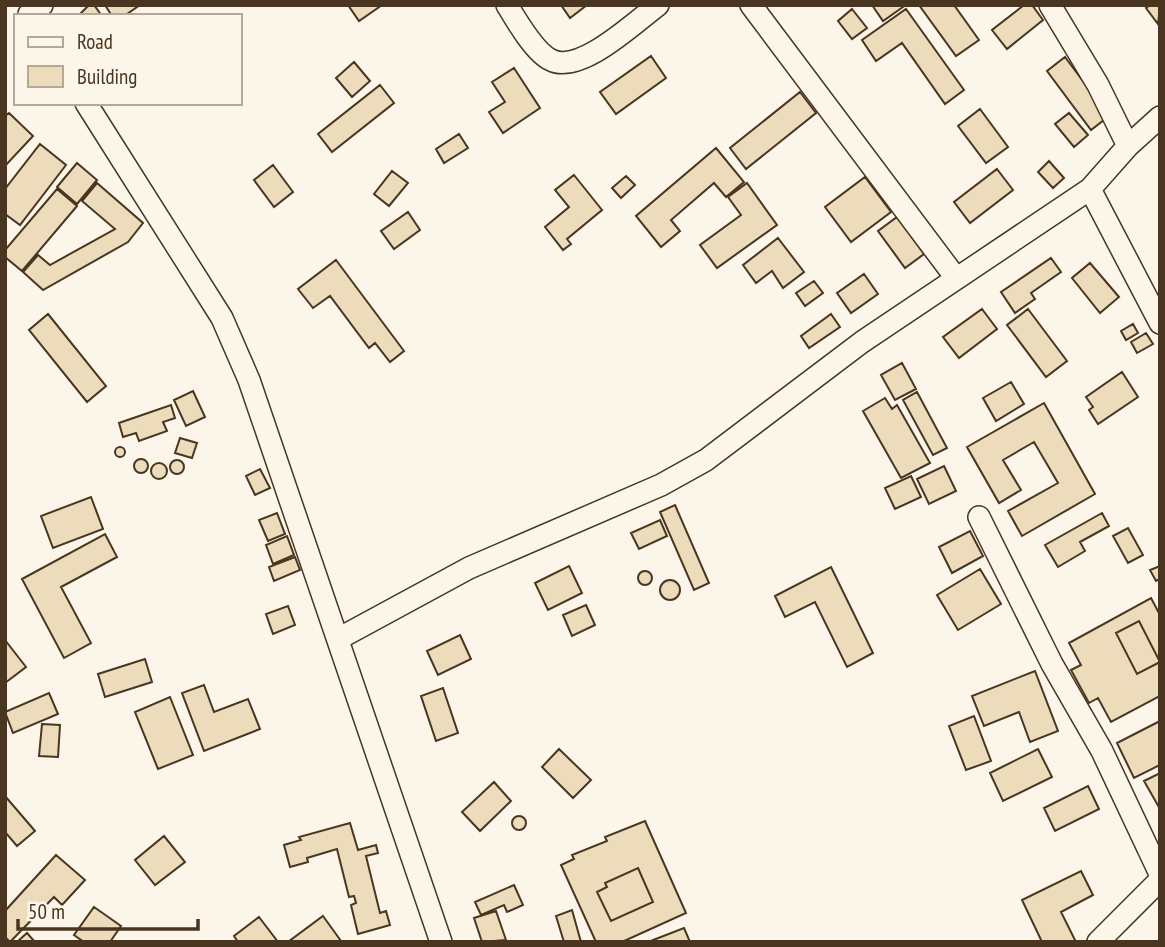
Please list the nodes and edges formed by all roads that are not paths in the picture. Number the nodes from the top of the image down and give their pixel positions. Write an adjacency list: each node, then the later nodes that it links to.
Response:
1 (507, 5): 2 (street)
2 (658, 5)
3 (751, 5): 9 (street)
4 (1050, 5): 7 (street)
5 (87, 105): 12 (street)
6 (1160, 117): 7 (street)
7 (1129, 146): 8 (street)
8 (1090, 189): 9 (street); 10 (street)
9 (956, 278): 12 (street)
10 (1160, 323)
11 (979, 517): 13 (street)
12 (338, 639): 15 (street)
13 (1160, 874)
14 (1160, 880): 16 (street)
15 (441, 942)
16 (1098, 942)

